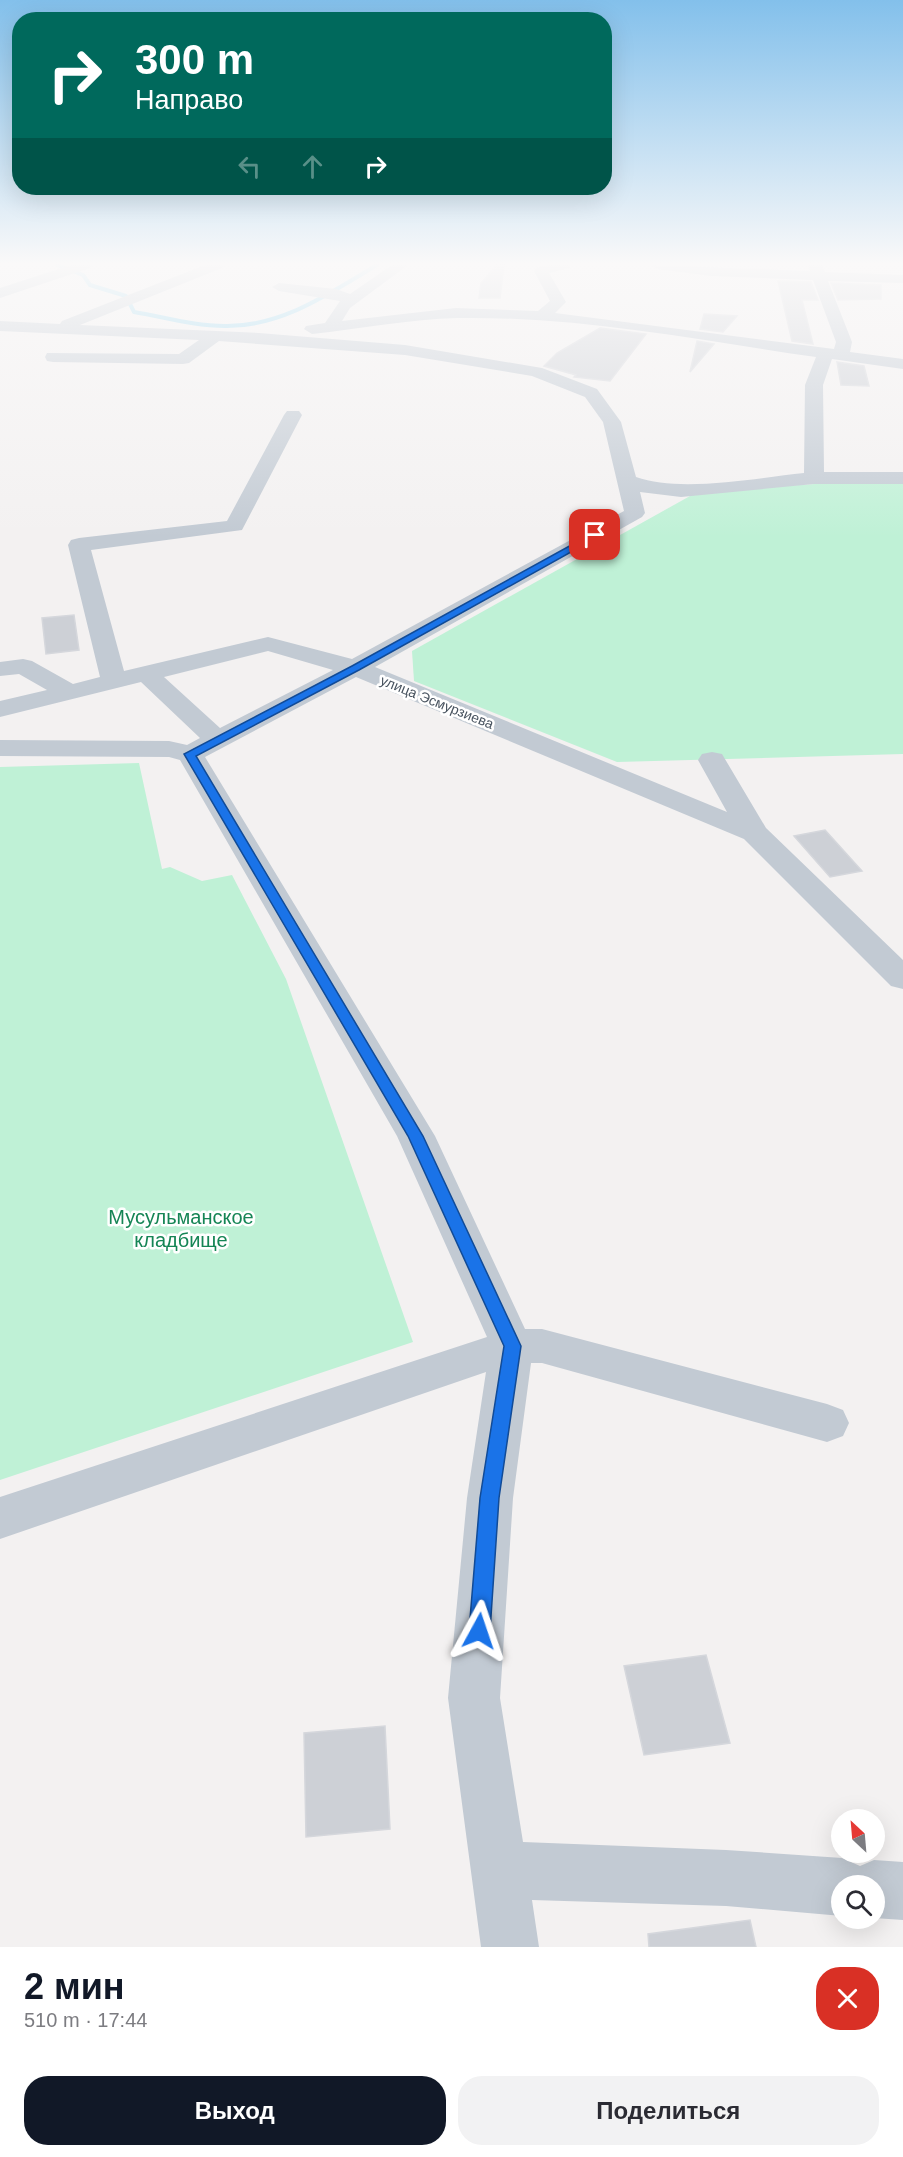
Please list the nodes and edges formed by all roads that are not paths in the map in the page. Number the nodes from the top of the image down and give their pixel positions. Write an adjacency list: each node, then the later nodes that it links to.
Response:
1 (187, 356): 5 (street)
2 (440, 356): 10 (street)
3 (832, 356): 8 (street)
4 (840, 356): 6 (street)
5 (53, 357)
6 (903, 364)
7 (293, 415): 16 (street)
8 (814, 478): 9 (street); 11 (street)
9 (903, 478)
10 (626, 480): 11 (street); 12 (street)
11 (681, 491): 12 (street, улица Эсмурзиева)
12 (635, 513): 13 (street, улица Эсмурзиева)
13 (356, 668): 15 (street); 19 (street); 22 (street, улица Эсмурзиева)
14 (0, 669): 17 (street)
15 (146, 674): 16 (street); 19 (street)
16 (114, 682): 17 (street)
17 (70, 692): 18 (street)
18 (0, 709)
19 (204, 747): 20 (street); 24 (street)
20 (0, 748)
21 (712, 760): 22 (street)
22 (754, 833): 23 (street, улица Эсмурзиева)
23 (903, 978)
24 (512, 1346): 25 (street); 26 (street); 27 (street)
25 (827, 1423)
26 (0, 1518)
27 (498, 1869): 28 (street); 31 (street)
28 (831, 1886)
29 (885, 1890): 30 (street)
30 (903, 1892)
31 (510, 1947)

